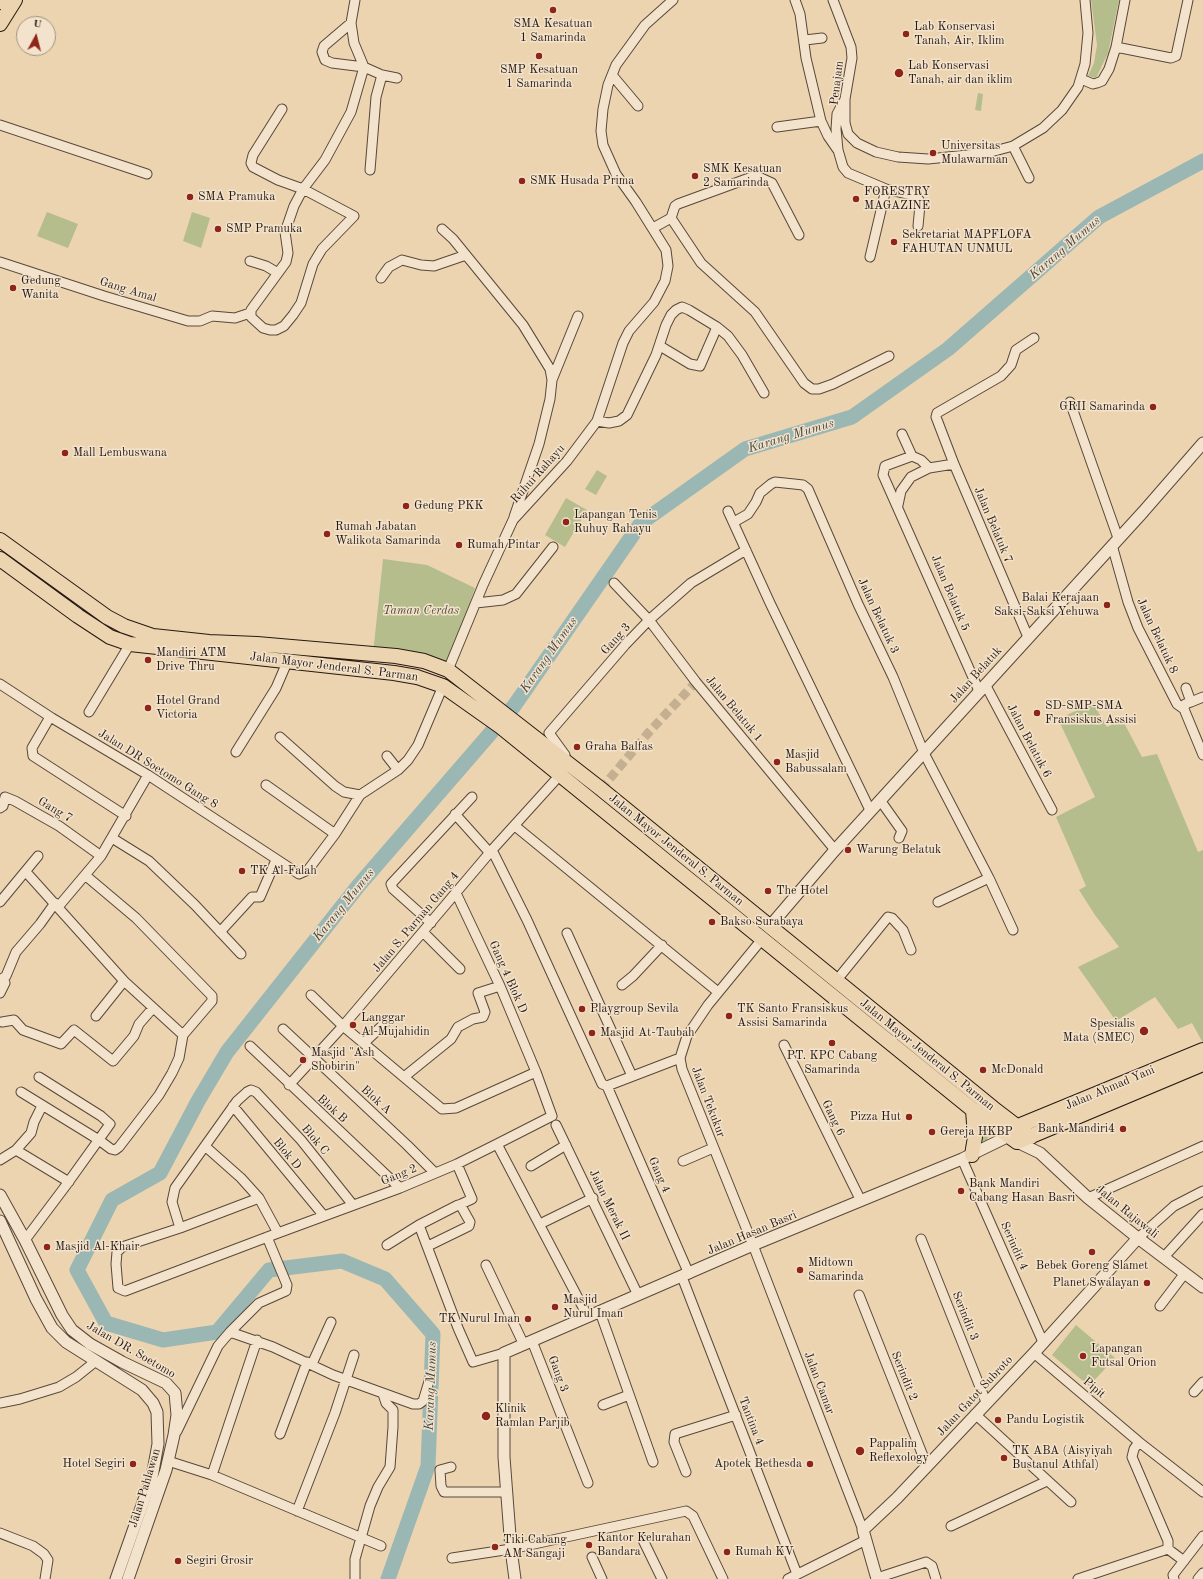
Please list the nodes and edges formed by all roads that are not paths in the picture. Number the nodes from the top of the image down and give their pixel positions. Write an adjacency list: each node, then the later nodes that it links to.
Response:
1 (15, 0): 10 (main road)
2 (355, 0): 9 (street)
3 (673, 0): 16 (street, Ruhui Rahayu)
4 (795, 0): 12 (street)
5 (833, 0): 19 (street, Penajam)
6 (1084, 0): 18 (street, Penajam)
7 (1125, 0): 13 (street)
8 (1188, 0): 13 (street)
9 (351, 23): 14 (street); 14 (street)
10 (0, 24)
11 (822, 38): 12 (street)
12 (805, 40): 22 (street)
13 (1116, 47): 18 (street)
14 (364, 68): 15 (street); 30 (street)
15 (382, 75): 17 (street); 27 (street)
16 (612, 75): 20 (street); 34 (street, Ruhui Rahayu)
17 (397, 78)
18 (1081, 79): 25 (street, Penajam)
19 (845, 99): 25 (street, Penajam); 26 (street)
20 (638, 106)
21 (282, 109): 30 (street)
22 (821, 121): 24 (street); 26 (street)
23 (0, 125): 28 (street)
24 (777, 127)
25 (1013, 146): 29 (street)
26 (838, 150): 31 (street)
27 (370, 170)
28 (147, 174)
29 (1029, 178)
30 (303, 189): 41 (street); 43 (street)
31 (886, 189): 33 (street); 38 (street)
32 (670, 218): 34 (street); 36 (street); 48 (street)
33 (918, 226)
34 (653, 228): 52 (street, Ruhui Rahayu)
35 (442, 229): 37 (street)
36 (799, 234)
37 (466, 255): 42 (street); 49 (street)
38 (870, 257)
39 (250, 261): 41 (street)
40 (0, 262): 43 (street, Gang Amal)
41 (278, 273): 43 (street)
42 (381, 278)
43 (250, 313)
44 (578, 316): 49 (street)
45 (717, 327): 47 (street); 47 (street); 50 (street)
46 (1034, 338): 56 (street, Jalan Belatuk 7)
47 (660, 346): 52 (street)
48 (888, 356)
49 (552, 380): 60 (street)
50 (764, 393)
51 (1070, 402): 63 (street, Jalan Belatuk 8)
52 (597, 421): 60 (street, Ruhui Rahayu)
53 (902, 434): 55 (street)
54 (1202, 447): 63 (street, Jalan Belatuk)
55 (912, 456): 57 (street); 58 (street, Jalan Belatuk 5)
56 (954, 464): 57 (street); 70 (street, Jalan Belatuk 7)
57 (929, 468): 58 (street)
58 (898, 505): 78 (street, Jalan Belatuk 5)
59 (728, 511): 61 (street)
60 (513, 520): 68 (street, Ruhui Rahayu)
61 (734, 522): 65 (street); 89 (street, Jalan Belatuk 3)
62 (0, 540): 72 (main road, Jalan Mayor Jenderal S. Parman)
63 (1115, 541): 70 (street, Jalan Belatuk); 82 (street, Jalan Belatuk 8)
64 (552, 547): 68 (street)
65 (746, 550): 69 (street, Gang 3); 101 (street)
66 (0, 558): 71 (main road, Jalan Mayor Jenderal S. Parman)
67 (614, 583): 69 (street, Jalan Belatuk 1)
68 (476, 602): 74 (street, Ruhui Rahayu)
69 (648, 620): 92 (street, Gang 3); 109 (street, Jalan Belatuk 1)
70 (1028, 637): 78 (street, Jalan Belatuk)
71 (130, 644): 73 (main road, Jalan Mayor Jenderal S. Parman); 84 (street)
72 (396, 656): 74 (main road, Jalan Mayor Jenderal S. Parman); 75 (main road)
73 (288, 660): 75 (main road, Jalan Mayor Jenderal S. Parman); 88 (street)
74 (450, 665): 83 (main road, Jalan Mayor Jenderal S. Parman)
75 (394, 673): 77 (main road, Jalan Mayor Jenderal S. Parman)
76 (0, 684): 85 (street, Jalan DR Soetomo Gang 8)
77 (443, 686): 83 (main road, Jalan Mayor Jenderal S. Parman); 93 (street)
78 (982, 687): 89 (street, Jalan Belatuk); 102 (street, Jalan Belatuk 6)
79 (1186, 688): 81 (street)
80 (1203, 697): 81 (street)
81 (1191, 702): 82 (street)
82 (1184, 709): 90 (street, Jalan Belatuk 8)
83 (490, 710): 86 (main road, Jalan Mayor Jenderal S. Parman)
84 (89, 712)
85 (50, 717): 95 (street, Jalan DR Soetomo Gang 8); 104 (street)
86 (518, 732): 92 (main road, Jalan Mayor Jenderal S. Parman); 94 (main road, Jalan Mayor Jenderal S. Parman)
87 (280, 737): 97 (street)
88 (236, 752)
89 (924, 753): 99 (street, Jalan Belatuk); 116 (street, Jalan Belatuk 3)
90 (1203, 755)
91 (387, 756): 93 (street)
92 (573, 768): 125 (main road, Jalan Mayor Jenderal S. Parman)
93 (398, 770): 97 (street)
94 (560, 774): 105 (street, Jalan S. Parman Gang 4); 125 (main road, Jalan Mayor Jenderal S. Parman)
95 (148, 775): 104 (street); 113 (street, Jalan DR Soetomo Gang 8)
96 (266, 785): 106 (street)
97 (360, 795): 106 (street)
98 (472, 797): 103 (street)
99 (880, 800): 101 (street, Jalan Belatuk); 108 (street)
100 (0, 808): 112 (street, Gang 7)
101 (870, 810): 109 (street, Jalan Belatuk)
102 (1052, 810)
103 (455, 814): 110 (street, Gang 4); 121 (street)
104 (126, 816): 107 (street)
105 (515, 826): 110 (street, Jalan S. Parman Gang 4); 127 (street)
106 (335, 834): 113 (street, Jalan DR Soetomo Gang 8)
107 (112, 838): 112 (street); 123 (street)
108 (899, 838)
109 (835, 850): 125 (street, Jalan Belatuk)
110 (491, 852): 117 (street, Jalan S. Parman Gang 4); 158 (street, Gang 4)
111 (38, 856): 114 (street)
112 (102, 856): 115 (street)
113 (276, 860): 123 (street)
114 (26, 872): 118 (street); 120 (street)
115 (85, 875): 120 (street); 145 (street)
116 (989, 878): 119 (street); 122 (street, Jalan Belatuk 3)
117 (456, 893): 121 (street, Jalan S. Parman Gang 4); 134 (street, Gang 4 Blok D)
118 (0, 902)
119 (938, 902)
120 (57, 905): 131 (street); 132 (street)
121 (431, 923): 124 (street, Jalan S. Parman Gang 4)
122 (1013, 930)
123 (220, 932): 129 (street)
124 (423, 932): 130 (street); 143 (street, Jalan S. Parman Gang 4)
125 (766, 932): 135 (main road, Jalan Mayor Jenderal S. Parman); 136 (street, Jalan Tekukur)
126 (567, 933): 154 (street)
127 (662, 945): 133 (street); 136 (street)
128 (911, 950): 135 (street)
129 (241, 954)
130 (460, 969)
131 (2, 977): 137 (street)
132 (124, 982): 139 (street); 140 (street)
133 (622, 985)
134 (500, 986): 153 (street, Gang 4 Blok D); 156 (street)
135 (832, 986): 162 (main road, Jalan Mayor Jenderal S. Parman); 164 (main road, Jalan Mayor Jenderal S. Parman)
136 (718, 992): 151 (street, Jalan Tekukur)
137 (0, 993)
138 (311, 995): 143 (street)
139 (153, 1008): 141 (street); 145 (street)
140 (96, 1016)
141 (1, 1021)
142 (385, 1023): 146 (street)
143 (343, 1026): 146 (street); 150 (street, Jalan S. Parman Gang 4)
144 (283, 1029): 150 (street, Blok A)
145 (183, 1035): 166 (street)
146 (364, 1043): 156 (street)
147 (784, 1044): 187 (street, Gang 6)
148 (250, 1046): 157 (street, Blok B)
149 (1203, 1050): 164 (main road, Jalan Ahmad Yani)
150 (314, 1058): 157 (street, Jalan S. Parman Gang 4); 179 (street, Blok A)
151 (680, 1058): 154 (street); 171 (street, Jalan Tekukur)
152 (1203, 1064): 165 (main road, Jalan Ahmad Yani)
153 (536, 1072): 156 (street); 167 (street, Gang 4 Blok D)
154 (632, 1076): 158 (street)
155 (39, 1077): 166 (street)
156 (404, 1077)
157 (289, 1085): 181 (street, Blok B)
158 (607, 1086): 207 (street, Gang 4)
159 (21, 1092): 160 (street)
160 (42, 1106): 166 (street); 172 (street)
161 (233, 1106): 170 (street); 188 (street, Blok C); 191 (street, Blok D)
162 (974, 1110): 164 (main road, Jalan Mayor Jenderal S. Parman); 174 (main road)
163 (556, 1125): 168 (street, Jalan Merak II)
164 (1012, 1134): 165 (main road, Jalan Mayor Jenderal S. Parman); 173 (street, Jalan Mayor Jenderal S. Parman); 174 (street, Jalan Hasan Basri)
165 (1031, 1137): 173 (street, Jalan Mayor Jenderal S. Parman)
166 (100, 1140): 180 (street)
167 (497, 1144): 177 (street, Gang 2); 213 (street)
168 (566, 1146): 178 (street); 185 (street, Jalan Merak II)
169 (1203, 1146): 186 (street)
170 (206, 1147): 184 (street); 195 (street)
171 (713, 1148): 176 (street); 202 (street, Jalan Tekukur)
172 (16, 1150): 175 (street); 180 (street)
173 (1040, 1153): 186 (street, Jalan Rajawali)
174 (967, 1157): 187 (street, Jalan Hasan Basri); 217 (street, Serindit 4)
175 (0, 1160)
176 (683, 1161)
177 (457, 1164): 179 (street, Gang 2); 189 (street)
178 (531, 1166)
179 (435, 1173): 181 (street, Gang 2)
180 (69, 1182): 199 (street)
181 (400, 1188): 188 (street, Gang 2)
182 (1203, 1191): 197 (street)
183 (0, 1195): 199 (street, Jalan DR. Soetomo)
184 (258, 1198): 195 (street); 196 (street)
185 (593, 1198): 193 (street); 209 (street, Jalan Merak II)
186 (1088, 1198): 197 (street, Jalan Rajawali)
187 (861, 1201): 202 (street, Jalan Hasan Basri)
188 (353, 1205): 191 (street, Gang 2)
189 (459, 1205): 194 (street); 203 (street)
190 (1203, 1214): 204 (street)
191 (324, 1216): 196 (street, Gang 2)
192 (0, 1221): 222 (street)
193 (544, 1222)
194 (419, 1225): 201 (street); 203 (street)
195 (180, 1228): 200 (street, Gang 2)
196 (278, 1233): 200 (street, Gang 2)
197 (1138, 1238): 204 (street, Jalan Rajawali); 217 (street, Jalan Gatot Subroto)
198 (921, 1239): 230 (street, Serindit 3)
199 (25, 1240): 232 (street, Jalan DR. Soetomo)
200 (269, 1240): 215 (street)
201 (387, 1245)
202 (753, 1245): 207 (street, Jalan Hasan Basri); 253 (street, Jalan Camar)
203 (428, 1246): 219 (street)
204 (1164, 1257): 206 (street, Jalan Rajawali)
205 (486, 1265): 218 (street, Gang 3)
206 (1185, 1273): 208 (street, Jalan Rajawali); 211 (street)
207 (686, 1275): 209 (street, Jalan Hasan Basri); 235 (street, Tantina 4)
208 (1203, 1287)
209 (638, 1295): 212 (street, Jalan Hasan Basri)
210 (859, 1295): 241 (street, Serindit 2)
211 (1160, 1306)
212 (600, 1312): 213 (street, Jalan Hasan Basri); 229 (street)
213 (588, 1317): 218 (street, Jalan Hasan Basri)
214 (331, 1322): 223 (street)
215 (230, 1332): 216 (street); 237 (street)
216 (256, 1340): 223 (street); 244 (street)
217 (1043, 1342): 220 (street, Jalan Gatot Subroto)
218 (528, 1343): 219 (street, Jalan Hasan Basri); 246 (street, Gang 3)
219 (504, 1353): 247 (street)
220 (1034, 1353): 230 (street, Jalan Gatot Subroto); 238 (street, Pipit)
221 (354, 1355): 225 (street)
222 (96, 1361): 231 (street); 267 (street, Jalan Pahlawan)
223 (309, 1363): 225 (street); 236 (street)
224 (430, 1378): 228 (street)
225 (346, 1380): 228 (street); 250 (street)
226 (1203, 1382): 227 (street)
227 (1194, 1392)
228 (383, 1394): 254 (street)
229 (629, 1395): 233 (street); 240 (street)
230 (986, 1402): 234 (street, Jalan Gatot Subroto)
231 (0, 1403)
232 (178, 1404): 237 (street, Jalan Pahlawan)
233 (602, 1405)
234 (975, 1414): 241 (street, Jalan Gatot Subroto); 245 (street)
235 (736, 1415): 243 (street); 264 (street, Tantina 4)
236 (280, 1434)
237 (174, 1435): 239 (street, Jalan Pahlawan)
238 (1139, 1442): 248 (street, Pipit); 259 (street)
239 (168, 1461): 244 (street); 268 (street, Jalan Pahlawan)
240 (653, 1462)
241 (927, 1466): 253 (street, Jalan Gatot Subroto)
242 (451, 1467): 247 (street)
243 (686, 1472)
244 (212, 1475): 250 (street)
245 (1047, 1481): 249 (street); 251 (street)
246 (588, 1483)
247 (507, 1492): 258 (street)
248 (1203, 1492)
249 (1071, 1502)
250 (297, 1511): 254 (street)
251 (951, 1526)
252 (0, 1533): 266 (street)
253 (864, 1535): 264 (street); 265 (street)
254 (361, 1536): 257 (street); 269 (street)
255 (1203, 1536): 262 (street)
256 (643, 1540): 272 (street)
257 (381, 1546)
258 (511, 1549): 261 (street); 270 (street); 273 (street)
259 (1168, 1549): 262 (street); 276 (street)
260 (592, 1557): 271 (street)
261 (452, 1558)
262 (1184, 1561): 277 (street)
263 (1203, 1573): 278 (street)
264 (797, 1574): 274 (street)
265 (877, 1578): 275 (street)
266 (45, 1579)
267 (116, 1579)
268 (128, 1579)
269 (355, 1579)
270 (515, 1579)
271 (602, 1579)
272 (662, 1579)
273 (722, 1579)
274 (788, 1579)
275 (936, 1579)
276 (1078, 1579)
277 (1174, 1579)
278 (1198, 1579)

